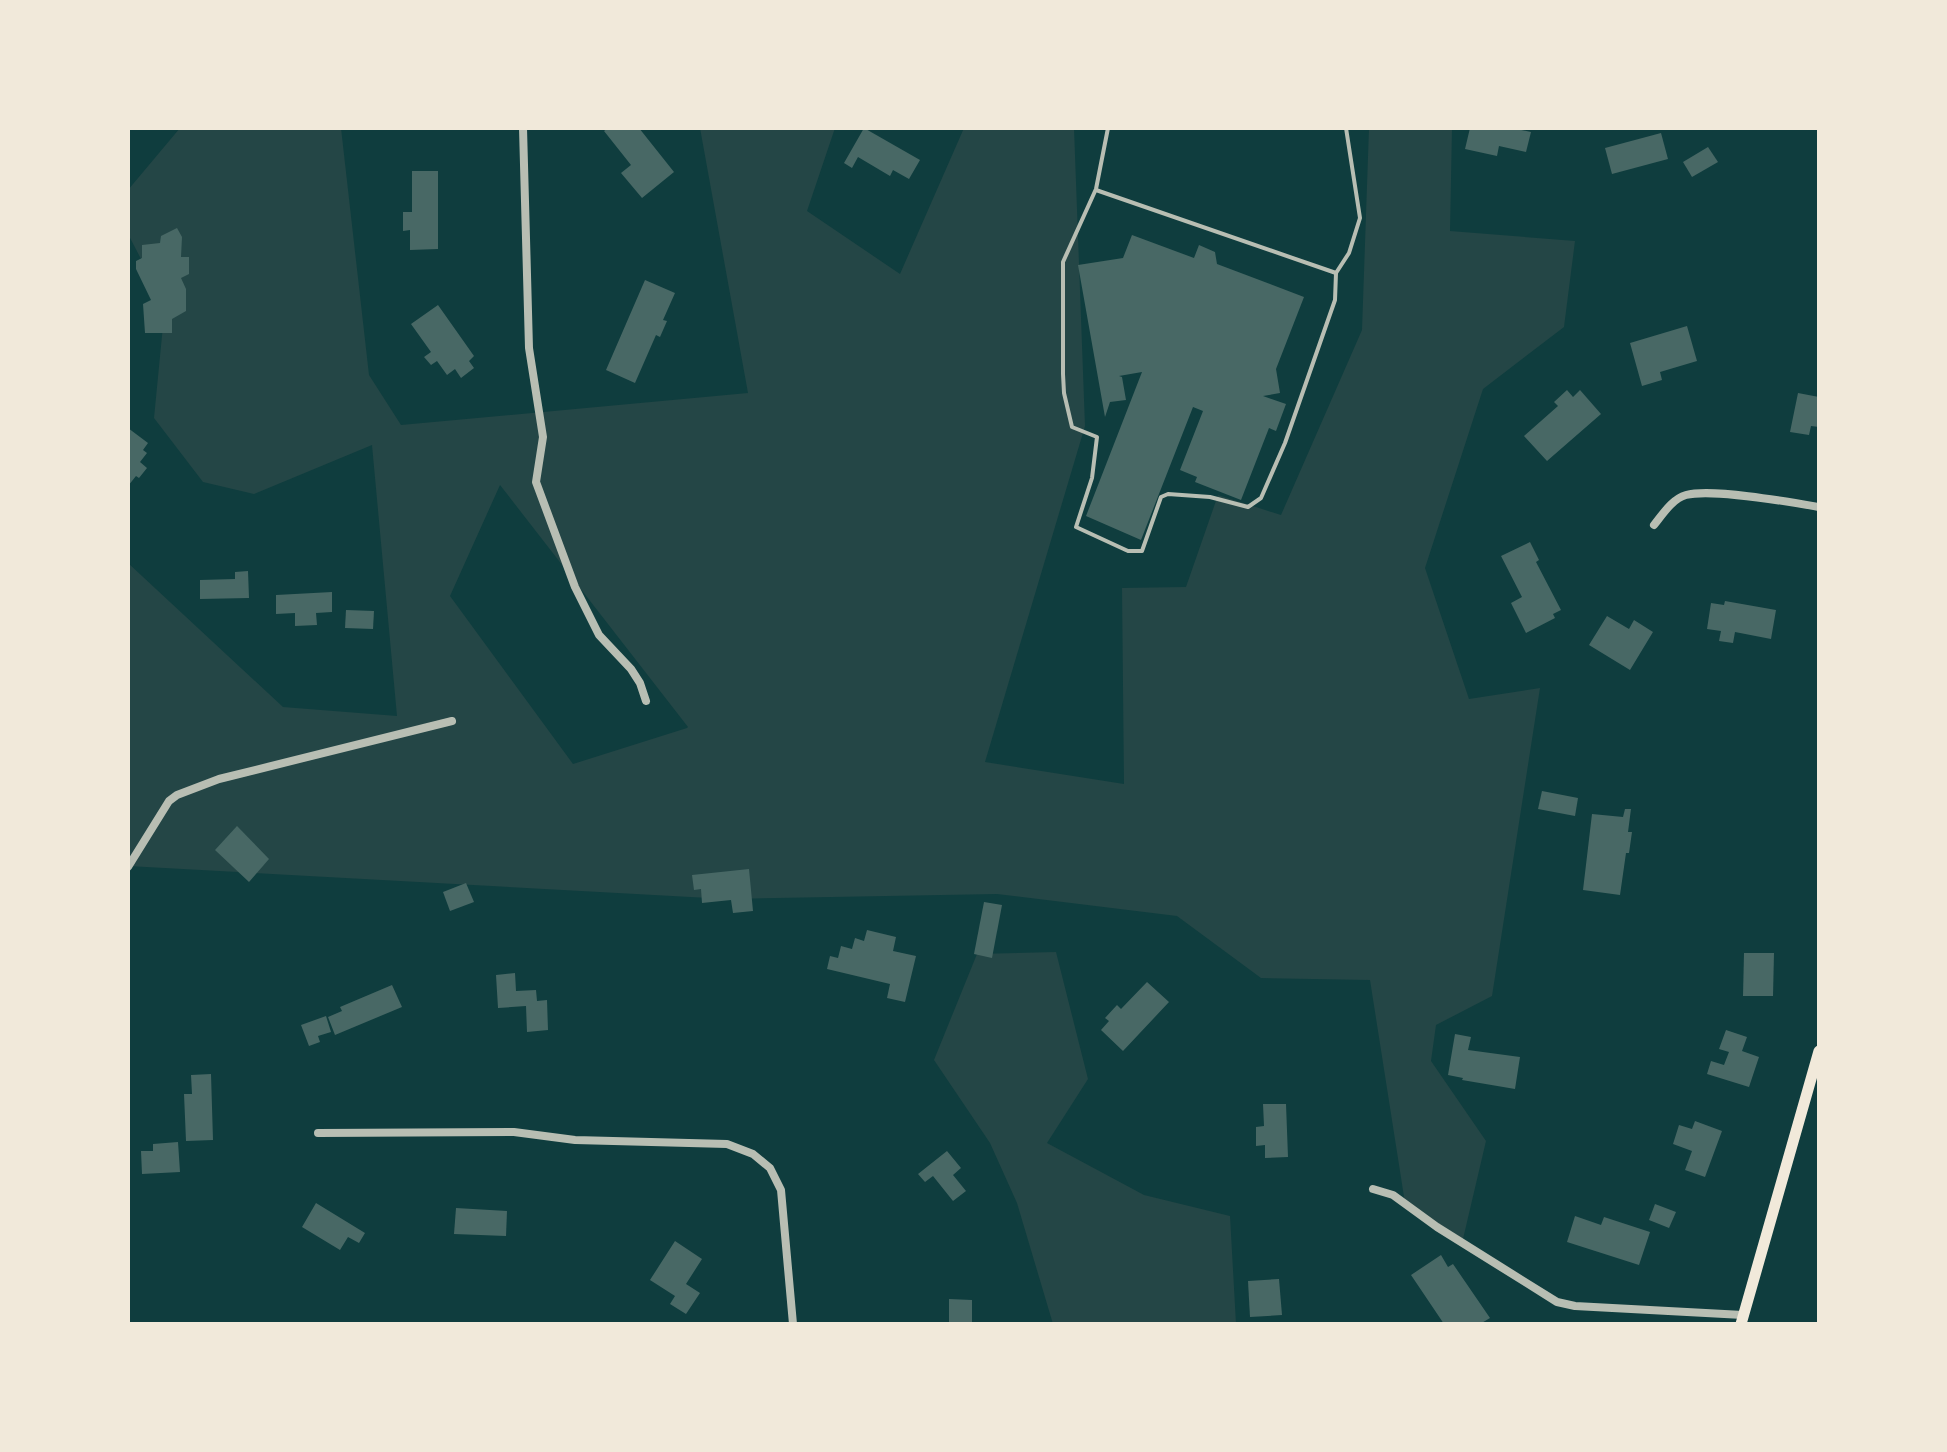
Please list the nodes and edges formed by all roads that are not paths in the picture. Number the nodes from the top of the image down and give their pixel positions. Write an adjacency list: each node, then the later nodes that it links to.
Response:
1 (523, 128): 8 (street)
2 (1108, 128): 4 (lane)
3 (1346, 128): 5 (lane)
4 (1096, 189): 5 (lane); 5 (lane)
5 (1336, 273)
6 (1819, 507): 7 (street)
7 (1654, 525)
8 (646, 701)
9 (452, 721): 10 (street)
10 (128, 867)
11 (1819, 1051): 14 (main road)
12 (318, 1133): 15 (street)
13 (1373, 1189): 14 (street)
14 (1742, 1319)
15 (793, 1324)

